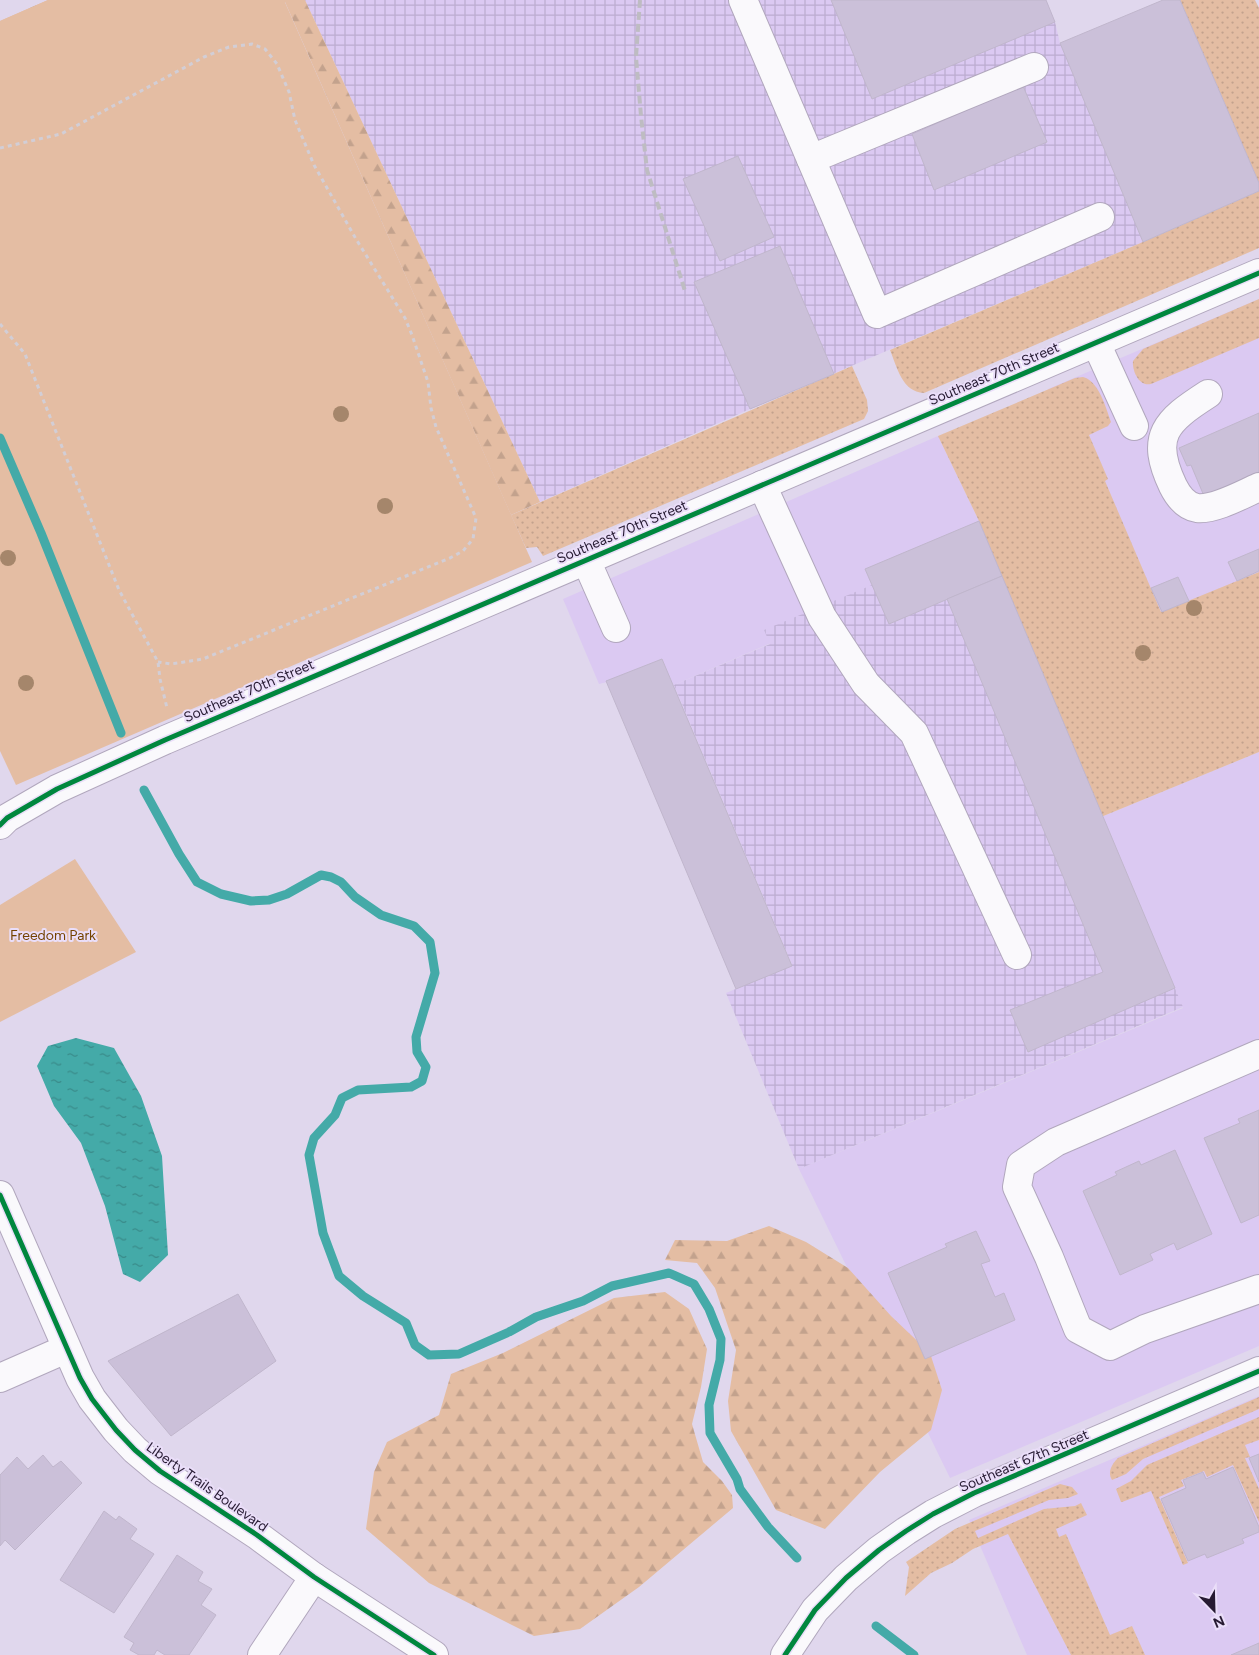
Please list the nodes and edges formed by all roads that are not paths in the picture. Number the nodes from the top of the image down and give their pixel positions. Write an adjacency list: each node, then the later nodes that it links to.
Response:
1 (743, 0): 3 (street)
2 (1034, 67): 3 (street)
3 (811, 159): 4 (street)
4 (1100, 218)
5 (1259, 273): 6 (street, Southeast 70th Street)
6 (1096, 343): 8 (street); 9 (street, Southeast 70th Street)
7 (1208, 394): 10 (street)
8 (1134, 426)
9 (762, 485): 11 (street, Southeast 70th Street); 14 (street)
10 (1259, 487)
11 (586, 560): 12 (street); 13 (street, Southeast 70th Street)
12 (616, 628)
13 (0, 825)
14 (1017, 955)
15 (1259, 1054): 17 (street)
16 (0, 1195): 18 (street, Liberty Trails Boulevard)
17 (1259, 1289)
18 (66, 1349): 20 (street); 21 (street, Liberty Trails Boulevard)
19 (1259, 1371): 24 (street, Southeast 67th Street)
20 (0, 1378)
21 (314, 1577): 22 (street); 23 (street, Liberty Trails Boulevard)
22 (262, 1655)
23 (434, 1655)
24 (785, 1655)

